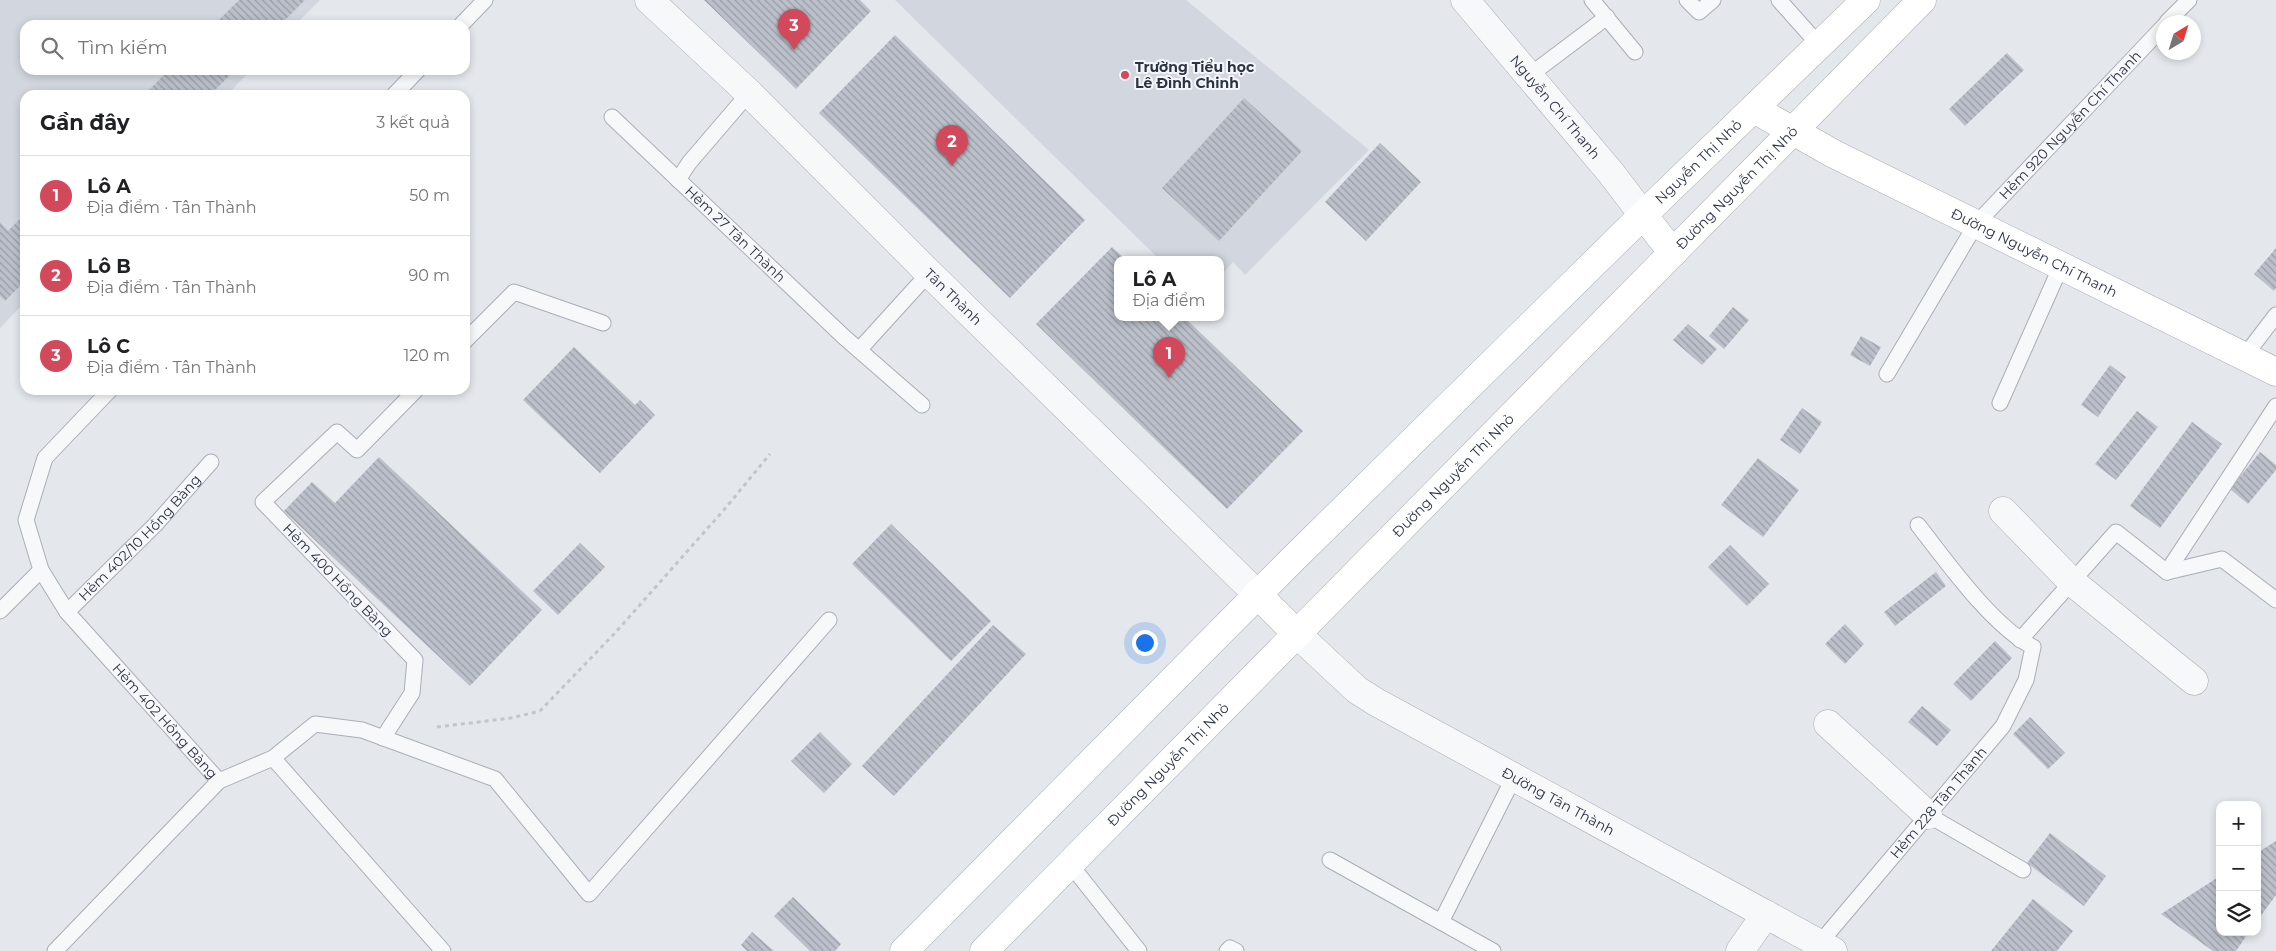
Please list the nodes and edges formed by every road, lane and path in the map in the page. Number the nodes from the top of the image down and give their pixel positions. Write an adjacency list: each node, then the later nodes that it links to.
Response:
1 (485, 0): 13 (lane)
2 (649, 0): 20 (street, Tân Thành)
3 (1465, 0): 18 (street, Nguyễn Chí Thanh)
4 (1592, 0): 12 (lane)
5 (1687, 0): 6 (lane)
6 (1713, 0)
7 (1779, 0): 15 (lane)
8 (1866, 0): 15 (main road)
9 (1922, 0): 23 (main road, Đường Nguyễn Thị Nhỏ)
10 (2189, 0): 11 (lane)
11 (2174, 15)
12 (1607, 17): 16 (lane); 18 (lane)
13 (466, 20)
14 (2156, 34): 26 (lane, Hẻm 920 Nguyễn Chí Thanh)
15 (1820, 46): 21 (main road)
16 (1635, 52)
17 (413, 75): 19 (lane)
18 (1530, 75): 25 (street, Nguyễn Chí Thanh)
19 (399, 90)
20 (749, 93): 24 (lane); 29 (street, Tân Thành)
21 (1754, 109): 23 (main road, Đường Nguyễn Chí Thanh); 25 (main road, Nguyễn Thị Nhỏ)
22 (612, 117): 24 (lane, Hẻm 27 Tân Thành)
23 (1793, 131): 26 (main road, Đường Nguyễn Chí Thanh); 27 (main road, Đường Nguyễn Thị Nhỏ)
24 (678, 180): 33 (lane, Hẻm 27 Tân Thành)
25 (1643, 215): 27 (main road); 49 (main road)
26 (1976, 224): 28 (main road, Đường Nguyễn Chí Thanh); 36 (lane, Hẻm 920 Nguyễn Chí Thanh)
27 (1673, 253): 54 (main road, Đường Nguyễn Thị Nhỏ)
28 (2061, 266): 34 (main road, Đường Nguyễn Chí Thanh); 39 (lane)
29 (928, 273): 33 (lane); 49 (street, Tân Thành)
30 (2276, 315): 34 (lane)
31 (603, 323): 32 (lane)
32 (470, 336)
33 (859, 350): 40 (lane, Hẻm 27 Tân Thành)
34 (2244, 357): 35 (main road, Đường Nguyễn Chí Thanh)
35 (2276, 372)
36 (1888, 374)
37 (105, 395): 46 (lane, Hẻm 402 Hồng Bàng)
38 (411, 395): 58 (lane, Hẻm 400 Hồng Bàng)
39 (2000, 403)
40 (922, 405)
41 (2276, 406): 47 (lane)
42 (770, 454): 58 (path)
43 (211, 462): 52 (lane, Hẻm 402/10 Hồng Bàng)
44 (2003, 511): 48 (street)
45 (1918, 526): 55 (lane)
46 (41, 570): 51 (lane); 52 (lane, Hẻm 402 Hồng Bàng)
47 (2168, 572): 48 (lane); 50 (lane)
48 (2072, 582): 55 (lane); 56 (street)
49 (1257, 594): 54 (main road); 71 (main road)
50 (2276, 600)
51 (0, 611)
52 (67, 612): 61 (lane, Hẻm 402 Hồng Bàng)
53 (829, 620): 58 (lane)
54 (1297, 634): 60 (street, Đường Tân Thành); 64 (main road, Đường Nguyễn Thị Nhỏ)
55 (2026, 644): 62 (lane, Hẻm 228 Tân Thành)
56 (2194, 681)
57 (1828, 724): 62 (street)
58 (383, 738): 59 (lane)
59 (273, 758): 61 (lane); 70 (lane)
60 (1514, 777): 66 (street, Đường Tân Thành); 67 (lane)
61 (219, 781): 69 (lane, Hẻm 402 Hồng Bàng)
62 (1928, 814): 65 (lane); 68 (lane, Hẻm 228 Tân Thành)
63 (1330, 860): 67 (lane)
64 (1070, 864): 72 (main road, Đường Nguyễn Thị Nhỏ); 73 (lane)
65 (2023, 870)
66 (1766, 914): 68 (street, Đường Tân Thành); 77 (street)
67 (1441, 922): 76 (lane)
68 (1826, 947)
69 (55, 951)
70 (443, 951)
71 (904, 951)
72 (984, 951)
73 (1138, 951)
74 (1227, 951): 75 (lane)
75 (1236, 951)
76 (1493, 951)
77 (1740, 951)

